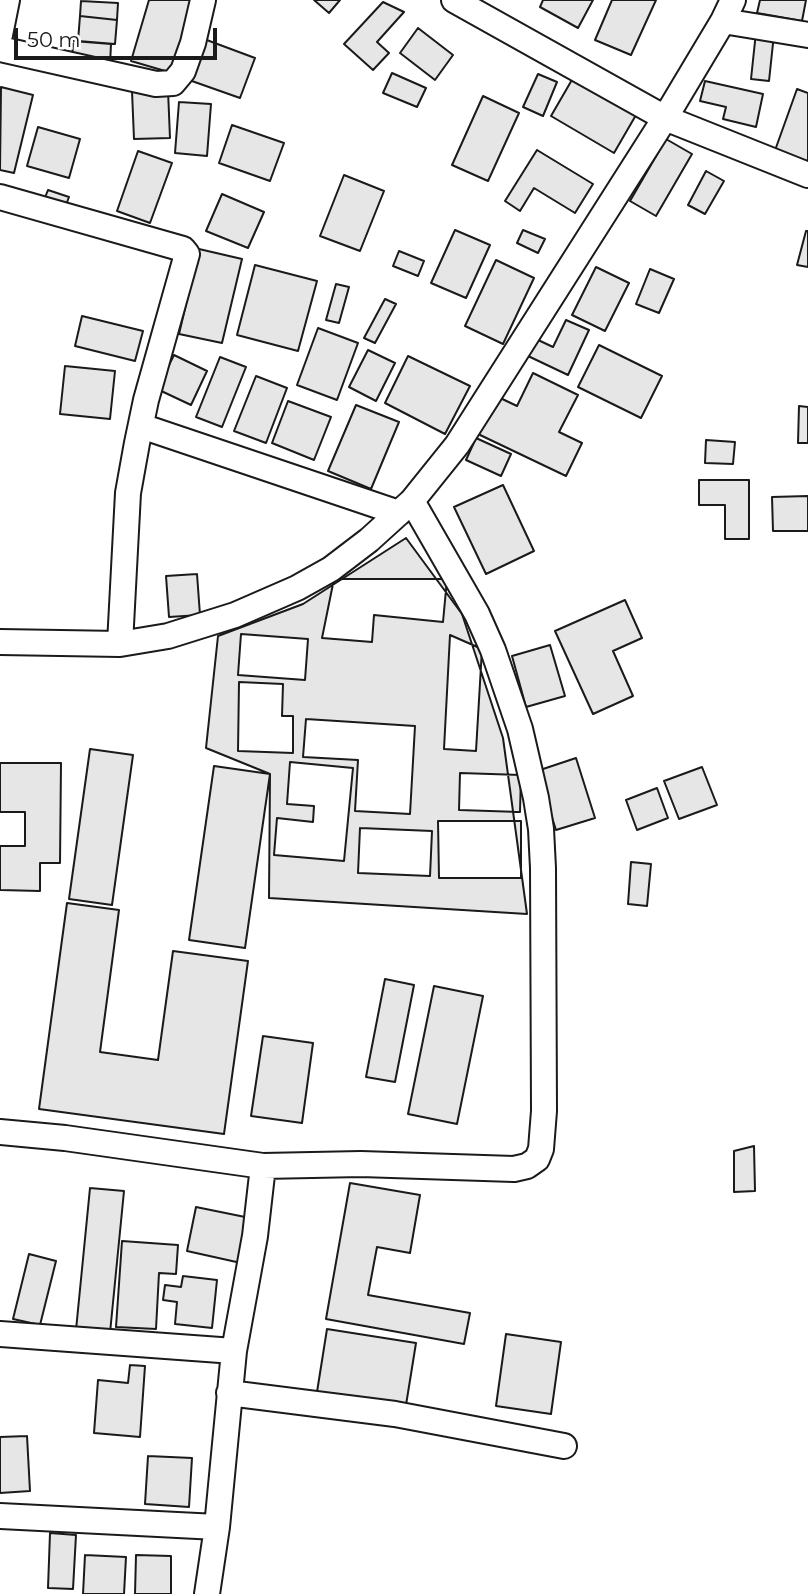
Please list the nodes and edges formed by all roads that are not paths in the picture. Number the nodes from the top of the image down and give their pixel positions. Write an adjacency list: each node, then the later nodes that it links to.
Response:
1 (7, 0): 5 (street)
2 (204, 0): 7 (street)
3 (454, 0): 8 (street)
4 (728, 10): 6 (street); 8 (street)
5 (0, 34)
6 (808, 35)
7 (0, 49)
8 (665, 118): 9 (street); 12 (street)
9 (808, 175)
10 (0, 197): 11 (street)
11 (141, 426): 12 (street); 14 (street)
12 (406, 507): 14 (street); 16 (street)
13 (0, 642): 14 (street)
14 (120, 644)
15 (0, 1132): 16 (street)
16 (263, 1166): 18 (street)
17 (0, 1334): 18 (street)
18 (234, 1351): 19 (street)
19 (229, 1393): 20 (street); 22 (street)
20 (564, 1446)
21 (0, 1516): 22 (street)
22 (217, 1527): 23 (street)
23 (207, 1594)

